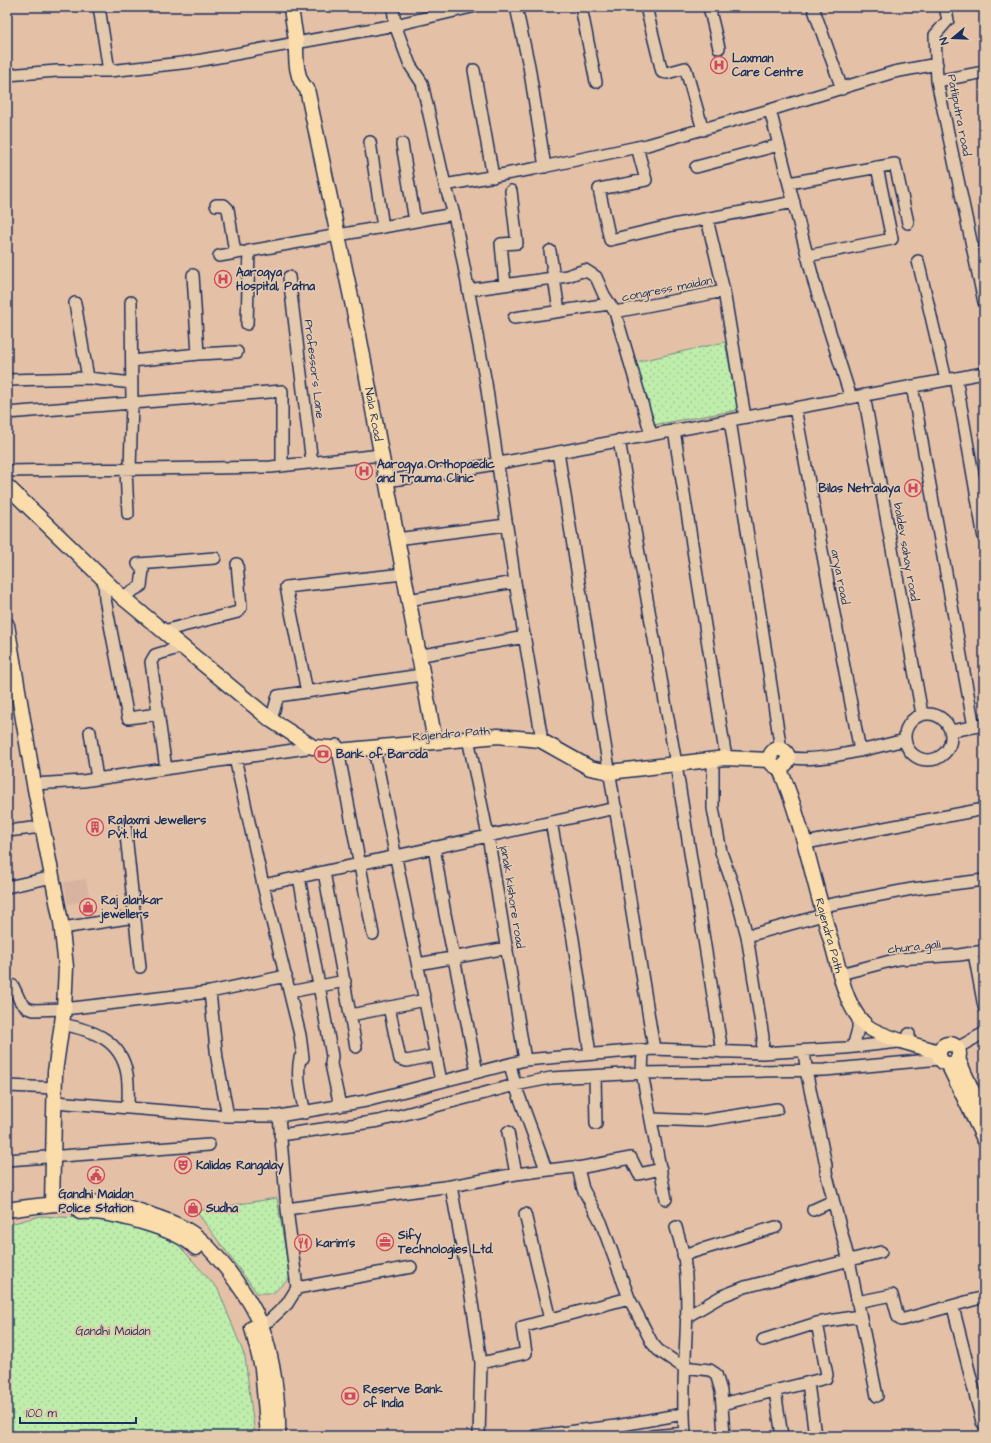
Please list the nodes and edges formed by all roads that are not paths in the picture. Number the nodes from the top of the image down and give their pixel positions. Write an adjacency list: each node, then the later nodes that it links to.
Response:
1 (98, 7): 16 (street)
2 (291, 7): 12 (main road)
3 (393, 7): 11 (street)
4 (472, 7): 11 (street)
5 (516, 7): 28 (street)
6 (581, 7): 20 (street)
7 (646, 7): 23 (street)
8 (710, 7): 13 (street)
9 (813, 7): 21 (street)
10 (945, 7): 14 (street, Patliputra road)
11 (395, 25): 12 (street); 33 (street)
12 (296, 42): 16 (street); 42 (main road, Nala Road)
13 (719, 48)
14 (936, 64): 19 (street, Patliputra road); 21 (street)
15 (474, 70): 31 (street)
16 (109, 71): 18 (street)
17 (984, 72): 19 (street)
18 (7, 75)
19 (937, 81): 52 (street, Patliputra road)
20 (596, 82)
21 (842, 89): 22 (street)
22 (770, 110): 23 (street); 26 (street)
23 (703, 130): 27 (street)
24 (370, 142): 41 (street)
25 (402, 144): 39 (street)
26 (779, 145): 29 (street); 32 (street)
27 (637, 147): 28 (street); 38 (street)
28 (545, 167): 31 (street)
29 (696, 167)
30 (877, 167): 32 (street); 40 (street); 47 (street)
31 (493, 177): 33 (street)
32 (789, 183): 35 (street)
33 (445, 185): 37 (street)
34 (511, 191): 53 (street)
35 (794, 202): 38 (street); 47 (street)
36 (216, 205): 45 (street)
37 (454, 214): 39 (street); 54 (street)
38 (707, 219): 55 (street)
39 (415, 221): 41 (street)
40 (908, 223)
41 (383, 227): 42 (street)
42 (338, 236): 43 (street); 83 (main road, Nala Road)
43 (249, 251): 45 (street); 62 (street)
44 (550, 251): 50 (street)
45 (235, 253): 46 (street)
46 (219, 256)
47 (807, 256): 73 (street)
48 (918, 261): 68 (street)
49 (193, 275): 64 (street)
50 (554, 277): 53 (street); 59 (street); 60 (street)
51 (289, 278): 84 (street, Professor's Lane)
52 (982, 284): 57 (street, Patliputra road)
53 (505, 285): 54 (street)
54 (468, 290): 85 (street)
55 (724, 291): 59 (street, congress maidan); 77 (street, congress maidan)
56 (131, 302): 65 (street)
57 (984, 302)
58 (75, 303): 67 (street)
59 (612, 308): 60 (street); 80 (street, congress maidan)
60 (559, 311): 61 (street)
61 (514, 318)
62 (247, 324)
63 (237, 352): 64 (street)
64 (198, 354): 65 (street)
65 (132, 361): 70 (street)
66 (984, 373): 68 (street)
67 (88, 378): 69 (street); 70 (street)
68 (951, 379): 71 (street); 93 (street)
69 (7, 380)
70 (132, 383): 74 (street)
71 (912, 386): 72 (street); 112 (street)
72 (864, 395): 73 (street); 110 (street, baldev sahay road)
73 (851, 398): 75 (street)
74 (132, 404): 76 (street); 86 (street); 87 (street)
75 (795, 408): 77 (street); 123 (street, arya road)
76 (7, 413)
77 (745, 417): 78 (street)
78 (730, 420): 79 (street); 126 (street)
79 (674, 430): 80 (street); 124 (street)
80 (651, 434): 81 (street)
81 (619, 440): 82 (street); 128 (street)
82 (558, 452): 85 (street); 130 (street)
83 (381, 455): 84 (street); 89 (main road, Nala Road)
84 (312, 463): 86 (street)
85 (497, 464): 89 (street); 92 (street)
86 (282, 466): 87 (street)
87 (128, 469): 88 (street); 91 (street)
88 (7, 470)
89 (386, 480): 94 (main road, Nala Road)
90 (7, 486): 98 (main road)
91 (128, 514)
92 (506, 525): 94 (street); 99 (street)
93 (984, 538)
94 (396, 539): 97 (main road, Nala Road)
95 (215, 558): 100 (street)
96 (237, 564): 103 (street)
97 (403, 574): 101 (main road, Nala Road); 108 (street)
98 (104, 580): 100 (main road); 109 (street)
99 (515, 582): 101 (street); 104 (street)
100 (122, 597): 103 (main road)
101 (408, 600): 106 (main road, Nala Road)
102 (7, 625): 132 (main road)
103 (163, 631): 105 (main road)
104 (525, 637): 106 (street); 116 (street)
105 (181, 647): 109 (street); 111 (main road)
106 (417, 656): 107 (main road, Nala Road)
107 (421, 675): 108 (street); 117 (main road, Nala Road)
108 (307, 692): 111 (street)
109 (158, 714): 129 (street)
110 (922, 714): 113 (street); 119 (street)
111 (272, 720): 120 (main road)
112 (979, 726): 113 (street)
113 (951, 731): 119 (street)
114 (90, 732): 131 (street)
115 (498, 733): 116 (main road, Rajendra Path); 117 (main road, Rajendra Path); 118 (main road, Rajendra Path); 130 (main road, Rajendra Path)
116 (541, 734): 130 (main road, Rajendra Path)
117 (434, 738): 118 (main road, Rajendra Path); 121 (main road, Rajendra Path); 122 (main road, Rajendra Path)
118 (468, 738): 139 (street, janak kishore road)
119 (905, 740): 123 (street)
120 (313, 747): 121 (main road); 125 (street)
121 (336, 748): 122 (main road, Rajendra Path); 143 (street)
122 (374, 749): 142 (street)
123 (860, 751): 126 (street)
124 (725, 752): 126 (main road, Rajendra Path); 128 (main road, Rajendra Path)
125 (235, 758): 129 (street); 148 (street)
126 (779, 758): 127 (main road, Rajendra Path); 140 (main road, Rajendra Path); 150 (main road, Rajendra Path)
127 (713, 759): 128 (main road, Rajendra Path); 154 (street)
128 (675, 762): 130 (main road, Rajendra Path); 180 (street)
129 (166, 768): 131 (street)
130 (609, 768): 133 (street)
131 (97, 779): 132 (street)
132 (34, 784): 137 (main road)
133 (616, 808): 135 (street); 178 (street)
134 (984, 809): 140 (street)
135 (551, 822): 139 (street); 182 (street)
136 (125, 825): 151 (street)
137 (42, 827): 138 (street); 145 (main road)
138 (7, 831)
139 (488, 836): 141 (street); 155 (street, janak kishore road)
140 (811, 842): 150 (main road, Rajendra Path)
141 (434, 847): 142 (street); 157 (street)
142 (396, 856): 143 (street); 158 (street)
143 (360, 864): 144 (street); 153 (street)
144 (324, 872): 146 (street); 162 (street)
145 (53, 877): 149 (street); 152 (main road)
146 (299, 877): 148 (street); 164 (street)
147 (984, 880): 150 (street)
148 (263, 885): 161 (street)
149 (7, 887)
150 (826, 910): 154 (street); 160 (main road, Rajendra Path); 172 (main road, Rajendra Path)
151 (135, 917): 152 (street); 159 (street)
152 (62, 928): 170 (main road)
153 (373, 934)
154 (747, 936): 181 (street)
155 (507, 948): 157 (street); 185 (street, janak kishore road)
156 (979, 952): 160 (street, chura gali); 169 (street)
157 (455, 957): 158 (street); 188 (street)
158 (418, 964): 167 (street)
159 (140, 967)
160 (848, 972): 175 (main road, Rajendra Path)
161 (286, 976): 165 (street); 166 (street)
162 (345, 981): 164 (street); 171 (street)
163 (7, 983): 170 (street)
164 (319, 986): 166 (street); 195 (street)
165 (210, 992): 170 (street); 199 (street)
166 (290, 992): 198 (street)
167 (425, 1000): 168 (street); 183 (street)
168 (389, 1007): 171 (street); 183 (street)
169 (984, 1007)
170 (64, 1009): 173 (main road)
171 (351, 1015): 176 (street)
172 (858, 1016): 175 (main road, Rajendra Path); 177 (street)
173 (61, 1024): 194 (main road); 196 (street)
174 (984, 1033): 184 (street)
175 (908, 1038): 177 (street); 184 (main road, Rajendra Path)
176 (356, 1047)
177 (853, 1047): 179 (street)
178 (649, 1049): 180 (street); 182 (street); 189 (street)
179 (804, 1051): 181 (street); 187 (street)
180 (722, 1052): 181 (street)
181 (762, 1053)
182 (590, 1054): 185 (street)
183 (436, 1055): 191 (street)
184 (947, 1055): 187 (street); 201 (main road); 206 (main road)
185 (525, 1060): 186 (street)
186 (510, 1064): 188 (street); 192 (street)
187 (806, 1071): 189 (street); 216 (street)
188 (477, 1072): 191 (street)
189 (642, 1073): 190 (street); 202 (street)
190 (595, 1076): 192 (street); 203 (street)
191 (441, 1081): 195 (street)
192 (514, 1085): 205 (street); 211 (street)
193 (7, 1086): 194 (street)
194 (55, 1095): 196 (street); 208 (main road)
195 (340, 1106): 198 (street)
196 (128, 1108): 199 (street)
197 (777, 1109): 202 (street)
198 (305, 1112): 200 (street)
199 (228, 1116): 200 (street)
200 (279, 1116): 205 (street)
201 (984, 1117)
202 (651, 1119): 212 (street)
203 (596, 1124)
204 (508, 1132): 213 (street)
205 (280, 1135): 218 (street)
206 (984, 1139)
207 (209, 1145): 208 (street)
208 (54, 1157): 209 (street); 217 (main road)
209 (7, 1160)
210 (578, 1168): 211 (street); 212 (street); 231 (street)
211 (546, 1169): 213 (street)
212 (661, 1169): 215 (street)
213 (516, 1174): 214 (street)
214 (451, 1186): 218 (street); 240 (street)
215 (666, 1199)
216 (833, 1201): 220 (street); 227 (street)
217 (51, 1208): 219 (main road); 222 (main road); 238 (main road)
218 (288, 1209): 229 (street)
219 (7, 1210)
220 (813, 1210)
221 (525, 1214): 236 (street)
222 (7, 1220)
223 (676, 1227): 226 (street)
224 (776, 1227): 226 (street)
225 (881, 1252): 227 (street)
226 (684, 1255): 235 (street)
227 (849, 1261): 232 (street); 235 (street)
228 (411, 1267): 229 (street)
229 (297, 1288): 238 (street)
230 (984, 1296): 233 (street)
231 (629, 1298): 236 (street); 241 (street)
232 (857, 1302): 233 (street); 234 (street)
233 (953, 1307): 247 (street)
234 (859, 1316): 237 (street); 244 (street)
235 (686, 1317): 241 (street)
236 (550, 1320): 240 (street)
237 (817, 1323): 239 (street); 242 (street)
238 (257, 1327): 248 (main road); 249 (main road)
239 (763, 1340)
240 (481, 1363): 250 (street)
241 (684, 1367): 245 (street); 246 (street)
242 (808, 1383): 243 (street); 255 (street)
243 (775, 1391): 245 (street); 254 (street)
244 (877, 1396)
245 (722, 1404): 253 (street)
246 (683, 1414): 251 (street); 252 (street)
247 (984, 1424)
248 (268, 1436)
249 (278, 1436)
250 (479, 1436)
251 (535, 1436)
252 (652, 1436)
253 (724, 1436)
254 (782, 1436)
255 (815, 1436)

